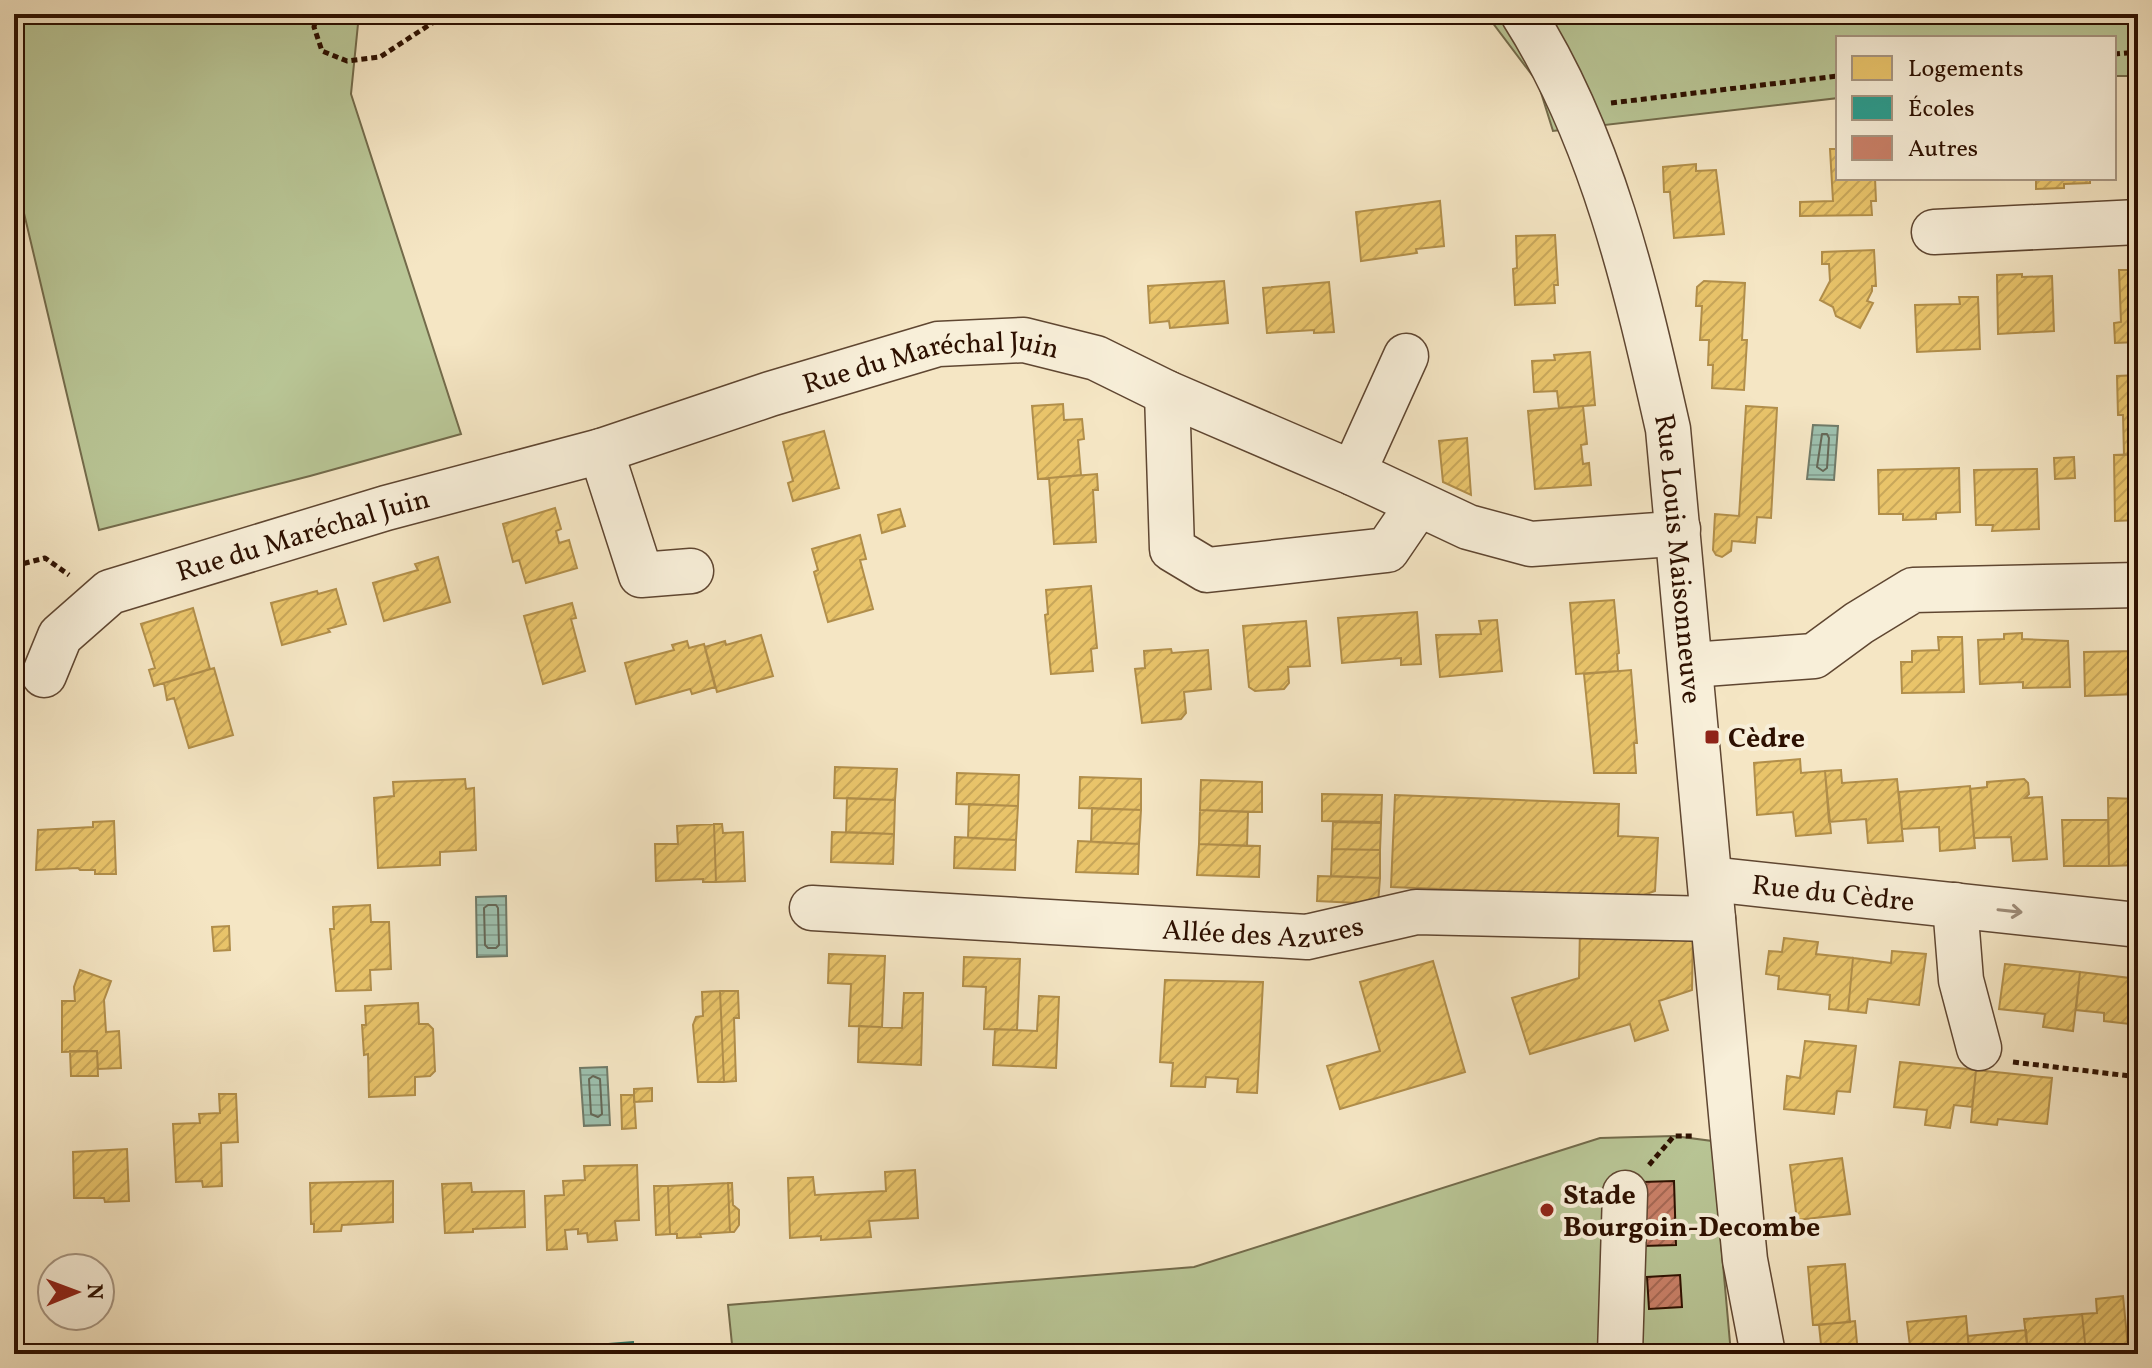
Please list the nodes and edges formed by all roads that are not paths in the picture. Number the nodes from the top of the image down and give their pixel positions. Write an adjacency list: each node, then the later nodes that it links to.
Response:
1 (1523, 14): 9 (street, Rue Louis Maisonneuve)
2 (2138, 222): 3 (street)
3 (1934, 232)
4 (1406, 356): 7 (street)
5 (1167, 393): 6 (street, Rue du Maréchal Juin); 7 (street, Rue du Maréchal Juin); 8 (street)
6 (601, 451): 10 (street); 13 (street, Rue du Maréchal Juin)
7 (1353, 473): 8 (street, Rue du Maréchal Juin)
8 (1417, 506): 9 (street, Rue du Maréchal Juin)
9 (1678, 529): 12 (street, Rue Louis Maisonneuve)
10 (691, 571)
11 (2138, 585): 12 (street)
12 (1691, 665): 14 (street, Rue Louis Maisonneuve)
13 (44, 675)
14 (1712, 899): 15 (street, Rue du Cèdre); 16 (street, Allée des Azures); 21 (street, Rue Louis Maisonneuve)
15 (1955, 905): 17 (street, Rue du Cèdre, one-way to 17); 18 (street, Rue du Cèdre)
16 (812, 908)
17 (2138, 925)
18 (1979, 1048)
19 (1625, 1193): 20 (street)
20 (1620, 1354)
21 (1763, 1354)

